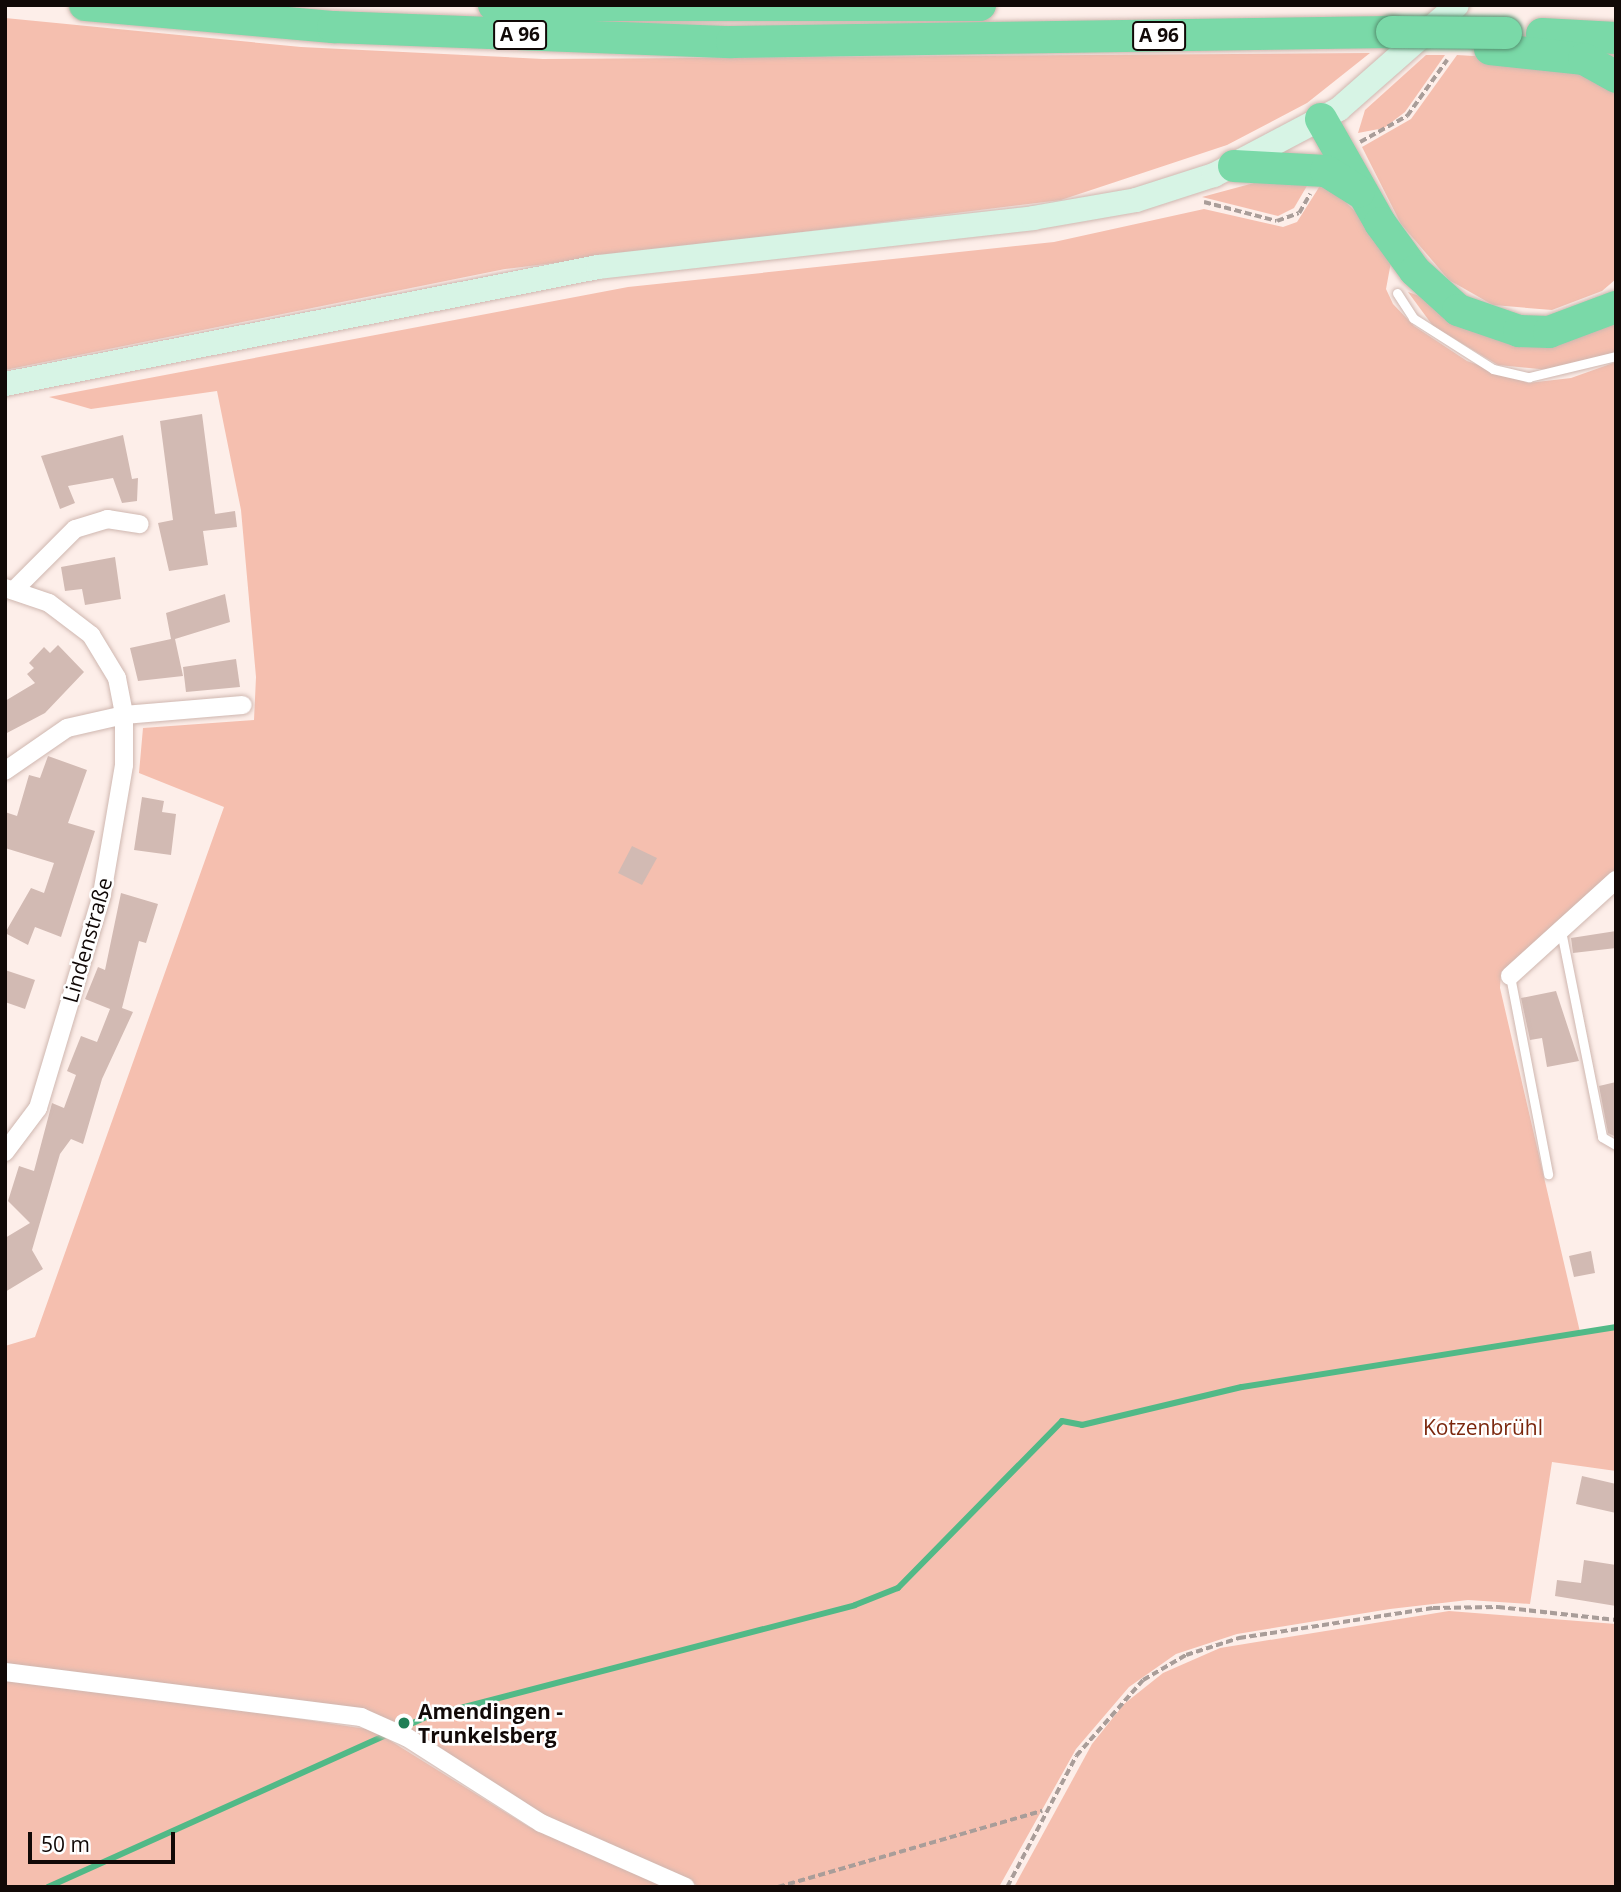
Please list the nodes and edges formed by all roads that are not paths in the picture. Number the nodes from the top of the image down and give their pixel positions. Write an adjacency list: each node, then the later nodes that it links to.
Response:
1 (85, 5): 6 (highway, A 96)
2 (494, 5): 3 (highway, A 96)
3 (980, 5)
4 (1457, 5): 8 (street)
5 (1616, 38): 6 (highway)
6 (1498, 41): 7 (highway)
7 (1616, 77)
8 (1321, 119): 9 (street); 10 (highway)
9 (1234, 166): 10 (highway); 14 (street)
10 (1363, 195): 12 (highway)
11 (1397, 293): 13 (lane)
12 (1616, 307)
13 (1616, 356)
14 (5, 384)
15 (140, 524): 16 (street)
16 (10, 589): 18 (street, Lindenstraße)
17 (243, 705): 18 (street)
18 (124, 715): 19 (street); 24 (street, Lindenstraße)
19 (5, 771)
20 (1616, 880): 21 (street)
21 (1561, 929): 22 (street); 23 (lane)
22 (1510, 976): 25 (lane)
23 (1616, 1145)
24 (5, 1152)
25 (1548, 1174)
26 (5, 1672): 27 (street)
27 (686, 1887)

